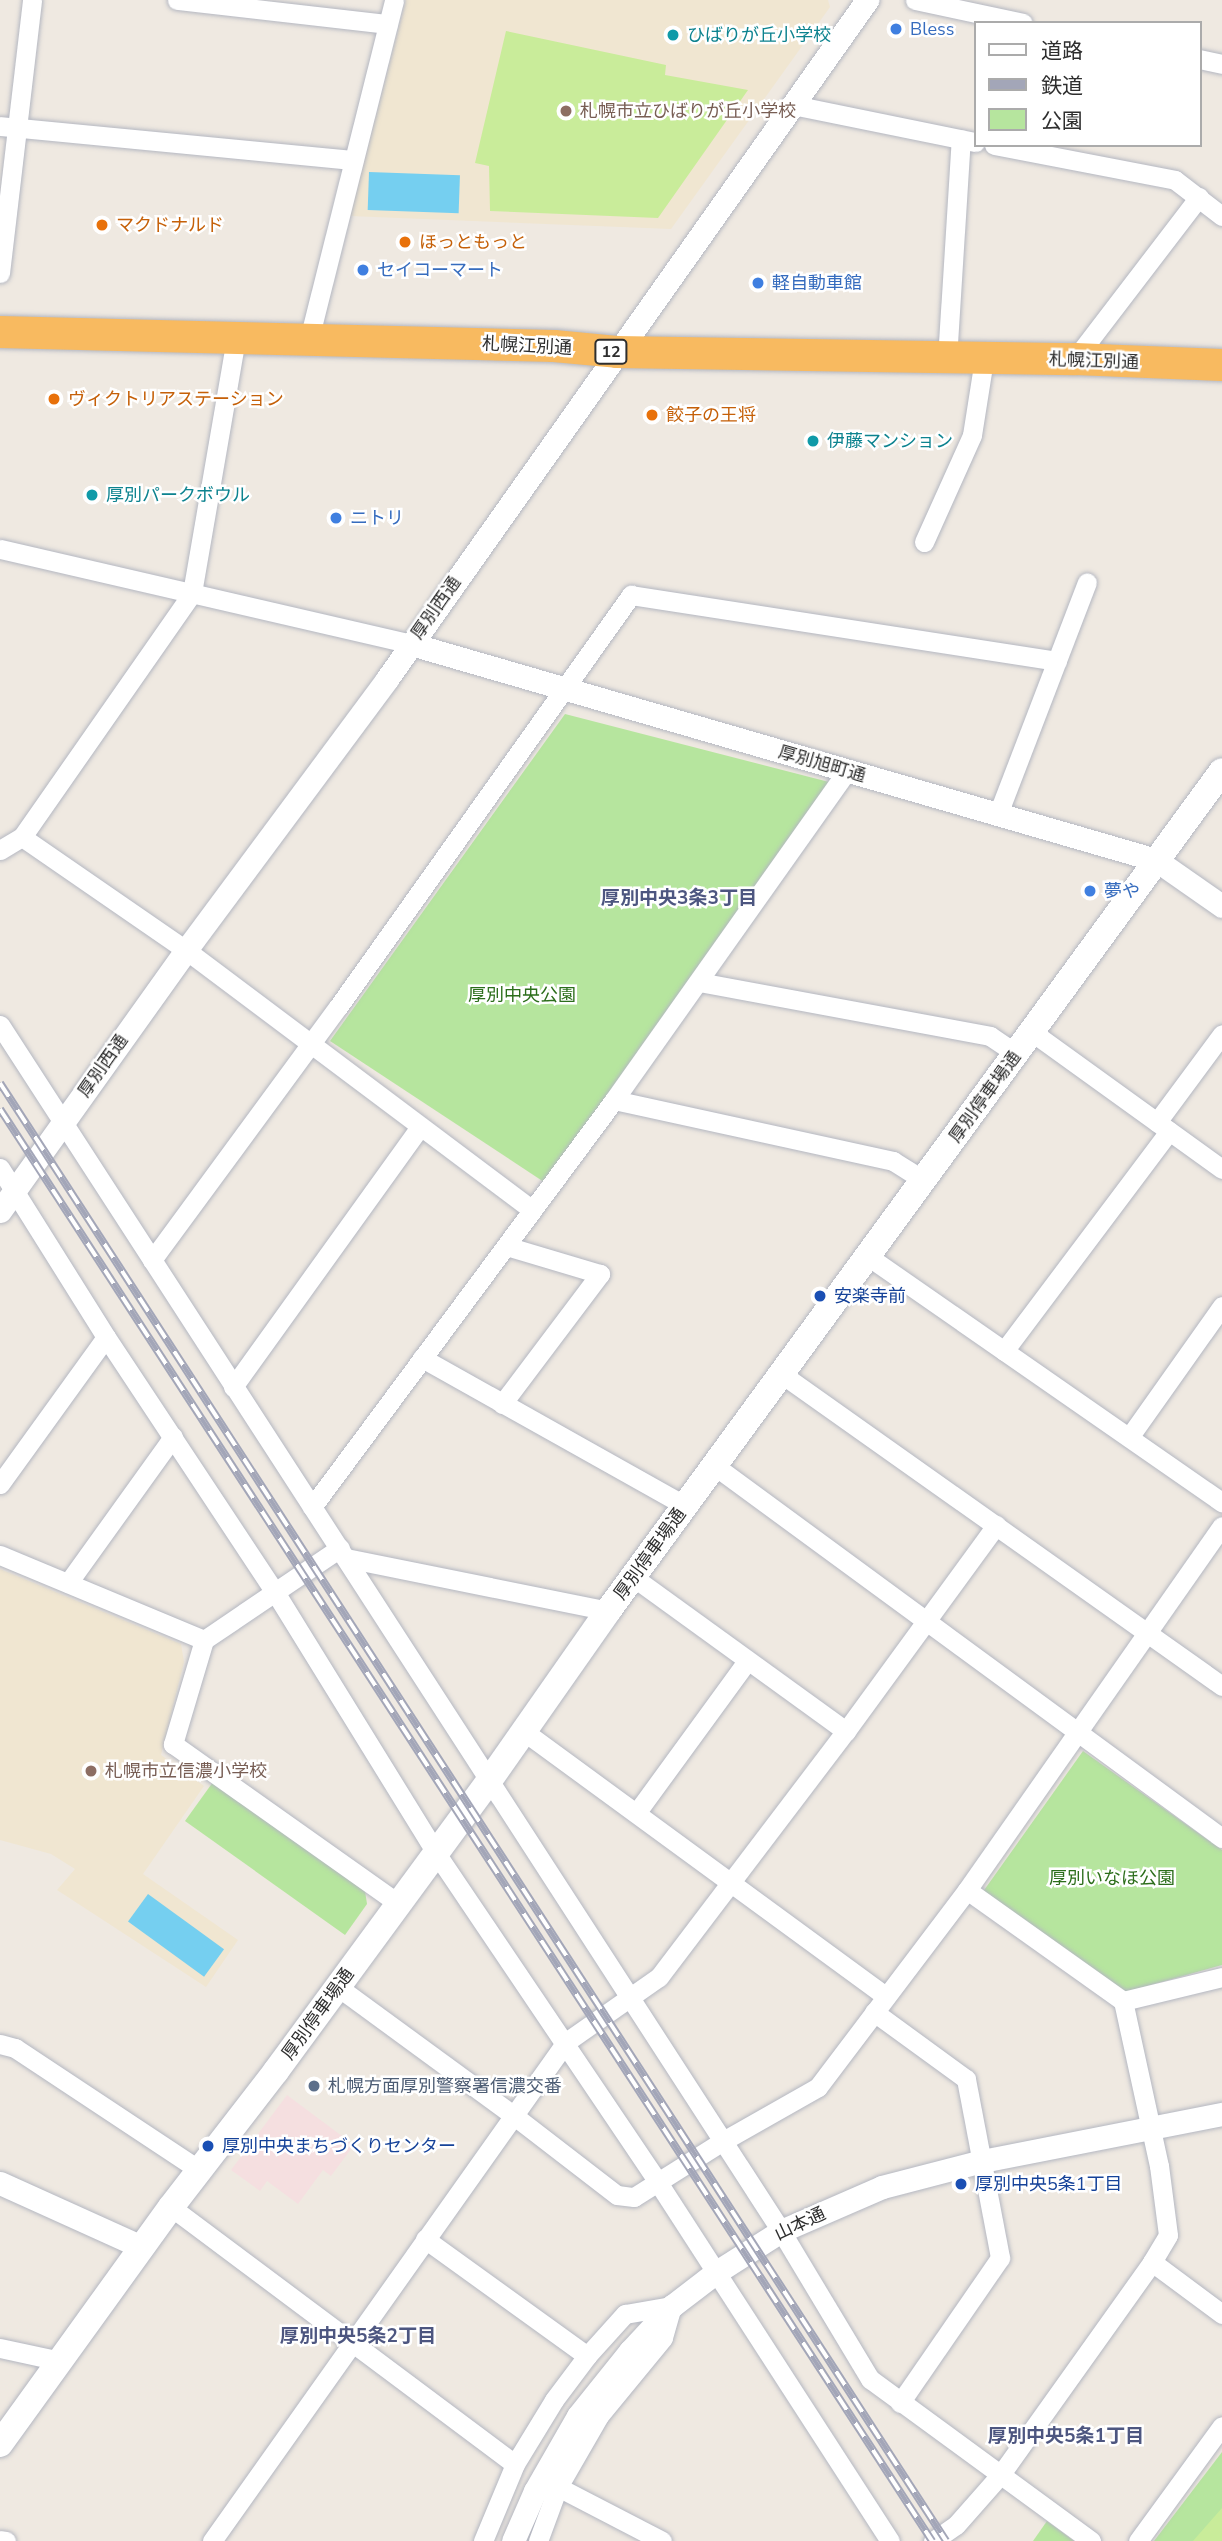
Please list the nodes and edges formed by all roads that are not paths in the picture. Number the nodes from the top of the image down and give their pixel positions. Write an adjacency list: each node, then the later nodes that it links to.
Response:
1 (32, 0): 11 (street)
2 (177, 0): 7 (street)
3 (394, 0): 7 (street)
4 (867, 0): 10 (street, 厚別西通)
5 (915, 0): 6 (street)
6 (1014, 21)
7 (388, 24): 14 (street)
8 (1201, 60): 9 (street)
9 (1222, 64)
10 (793, 105): 12 (street); 21 (street, 厚別西通)
11 (8, 127): 14 (street); 17 (street)
12 (968, 140): 22 (street)
13 (1004, 147): 15 (street)
14 (353, 160): 20 (street)
15 (1199, 197): 16 (street); 24 (street)
16 (1222, 216)
17 (0, 273)
18 (0, 332): 19 (highway, 札幌江別通 / 12)
19 (236, 338): 20 (highway, 札幌江別通 / 12); 29 (street)
20 (309, 339): 21 (highway, 札幌江別通 / 12)
21 (617, 352): 22 (highway, 札幌江別通 / 12); 30 (street, 厚別西通)
22 (947, 359): 23 (highway, 札幌江別通 / 12)
23 (984, 359): 24 (highway, 札幌江別通 / 12); 26 (street)
24 (1075, 359): 25 (highway, 札幌江別通 / 12)
25 (1222, 365)
26 (924, 542)
27 (0, 549): 29 (street)
28 (1087, 582): 31 (street)
29 (192, 593): 30 (street); 36 (street)
30 (411, 644): 32 (street, 厚別旭町通); 40 (street, 厚別西通)
31 (1057, 661): 32 (street); 35 (street)
32 (564, 689): 33 (street, 厚別旭町通); 45 (street)
33 (847, 771): 35 (street, 厚別旭町通); 41 (street)
34 (1222, 771): 38 (main road, 厚別停車場通)
35 (999, 814): 38 (street, 厚別旭町通)
36 (22, 837): 37 (street); 40 (street)
37 (0, 850)
38 (1156, 860): 39 (street, 厚別旭町通); 43 (main road, 厚別停車場通)
39 (1222, 906)
40 (186, 950): 45 (street); 48 (street, 厚別西通)
41 (699, 982): 46 (street); 47 (street)
42 (0, 1025): 48 (street)
43 (1032, 1032): 46 (main road, 厚別停車場通); 49 (street)
44 (1222, 1034): 49 (street)
45 (310, 1045): 50 (street); 59 (street)
46 (1017, 1054): 53 (main road, 厚別停車場通)
47 (614, 1100): 53 (street); 55 (street)
48 (63, 1123): 54 (street, 厚別西通); 59 (street)
49 (1163, 1127): 52 (street); 62 (street)
50 (419, 1128): 55 (street); 65 (street)
51 (0, 1168): 54 (street)
52 (1222, 1169)
53 (923, 1180): 58 (main road, 厚別停車場通)
54 (15, 1191): 56 (street, 厚別西通); 61 (street)
55 (532, 1210): 57 (street)
56 (0, 1211)
57 (506, 1246): 63 (street); 66 (street)
58 (869, 1257): 62 (street); 64 (main road, 厚別停車場通)
59 (152, 1260): 65 (street)
60 (1222, 1306): 67 (street)
61 (106, 1337): 68 (street); 70 (street)
62 (1004, 1351): 67 (street)
63 (422, 1358): 66 (street); 73 (street)
64 (783, 1375): 69 (main road, 厚別停車場通); 74 (street)
65 (233, 1387): 73 (street)
66 (502, 1404): 72 (street)
67 (1130, 1436): 71 (street)
68 (173, 1437): 79 (street); 80 (street)
69 (715, 1466): 72 (main road, 厚別停車場通); 82 (street)
70 (0, 1484)
71 (1222, 1502)
72 (686, 1506): 78 (main road, 厚別停車場通)
73 (312, 1507): 76 (street)
74 (996, 1525): 82 (street); 83 (street)
75 (1222, 1526): 83 (street)
76 (343, 1553): 80 (street); 81 (street); 90 (street)
77 (0, 1555): 79 (street)
78 (633, 1577): 81 (main road, 厚別停車場通); 85 (street)
79 (68, 1583): 84 (street)
80 (275, 1592): 84 (street); 93 (street)
81 (608, 1611): 87 (main road, 厚別停車場通)
82 (928, 1620): 88 (street); 89 (street)
83 (1148, 1633): 86 (street); 89 (street)
84 (204, 1640): 96 (street)
85 (747, 1661): 88 (street); 91 (street)
86 (1222, 1686)
87 (522, 1730): 90 (main road, 厚別停車場通); 91 (street)
88 (846, 1731): 94 (street)
89 (1079, 1734): 92 (street); 95 (street)
90 (489, 1781): 93 (main road, 厚別停車場通); 100 (street)
91 (637, 1812): 94 (street)
92 (1222, 1838)
93 (436, 1853): 96 (main road, 厚別停車場通); 103 (street)
94 (731, 1882): 99 (street); 100 (street)
95 (967, 1890): 99 (street); 101 (street)
96 (399, 1904): 98 (main road, 厚別停車場通)
97 (1222, 1977): 101 (street)
98 (338, 1987): 106 (street); 110 (main road, 厚別停車場通)
99 (886, 1996): 102 (street)
100 (631, 1998): 103 (street); 108 (street)
101 (1123, 2001): 107 (street)
102 (874, 2012): 108 (street); 109 (street)
103 (566, 2042): 106 (street); 112 (street)
104 (0, 2044): 110 (street)
105 (1222, 2114): 107 (street, 山本通)
106 (513, 2115): 112 (street); 115 (street)
107 (1150, 2130): 109 (street, 山本通); 117 (street)
108 (723, 2141): 112 (street); 114 (street)
109 (982, 2161): 114 (street, 山本通); 125 (street)
110 (199, 2171): 113 (main road, 厚別停車場通)
111 (0, 2183): 116 (street)
112 (659, 2184): 118 (street)
113 (171, 2207): 116 (main road, 厚別停車場通); 121 (street)
114 (781, 2231): 118 (street, 山本通); 125 (street)
115 (425, 2239): 121 (street); 123 (street)
116 (142, 2247): 124 (main road, 厚別停車場通)
117 (1153, 2262): 120 (street); 129 (street)
118 (715, 2273): 119 (street, 山本通); 138 (street)
119 (672, 2306): 123 (street); 130 (street); 135 (street, 山本通)
120 (1222, 2314)
121 (352, 2342): 128 (street); 133 (street)
122 (0, 2348): 124 (street)
123 (587, 2356): 128 (street)
124 (60, 2361): 127 (main road, 厚別停車場通)
125 (901, 2403): 129 (street)
126 (1222, 2426): 141 (street)
127 (0, 2444)
128 (515, 2464): 134 (street)
129 (1001, 2474): 139 (street); 140 (street)
130 (558, 2487): 136 (street); 137 (street)
131 (0, 2540): 132 (street)
132 (6, 2541)
133 (212, 2541)
134 (483, 2541)
135 (513, 2541)
136 (538, 2541)
137 (662, 2541)
138 (890, 2541)
139 (933, 2541)
140 (1091, 2541)
141 (1138, 2541)

